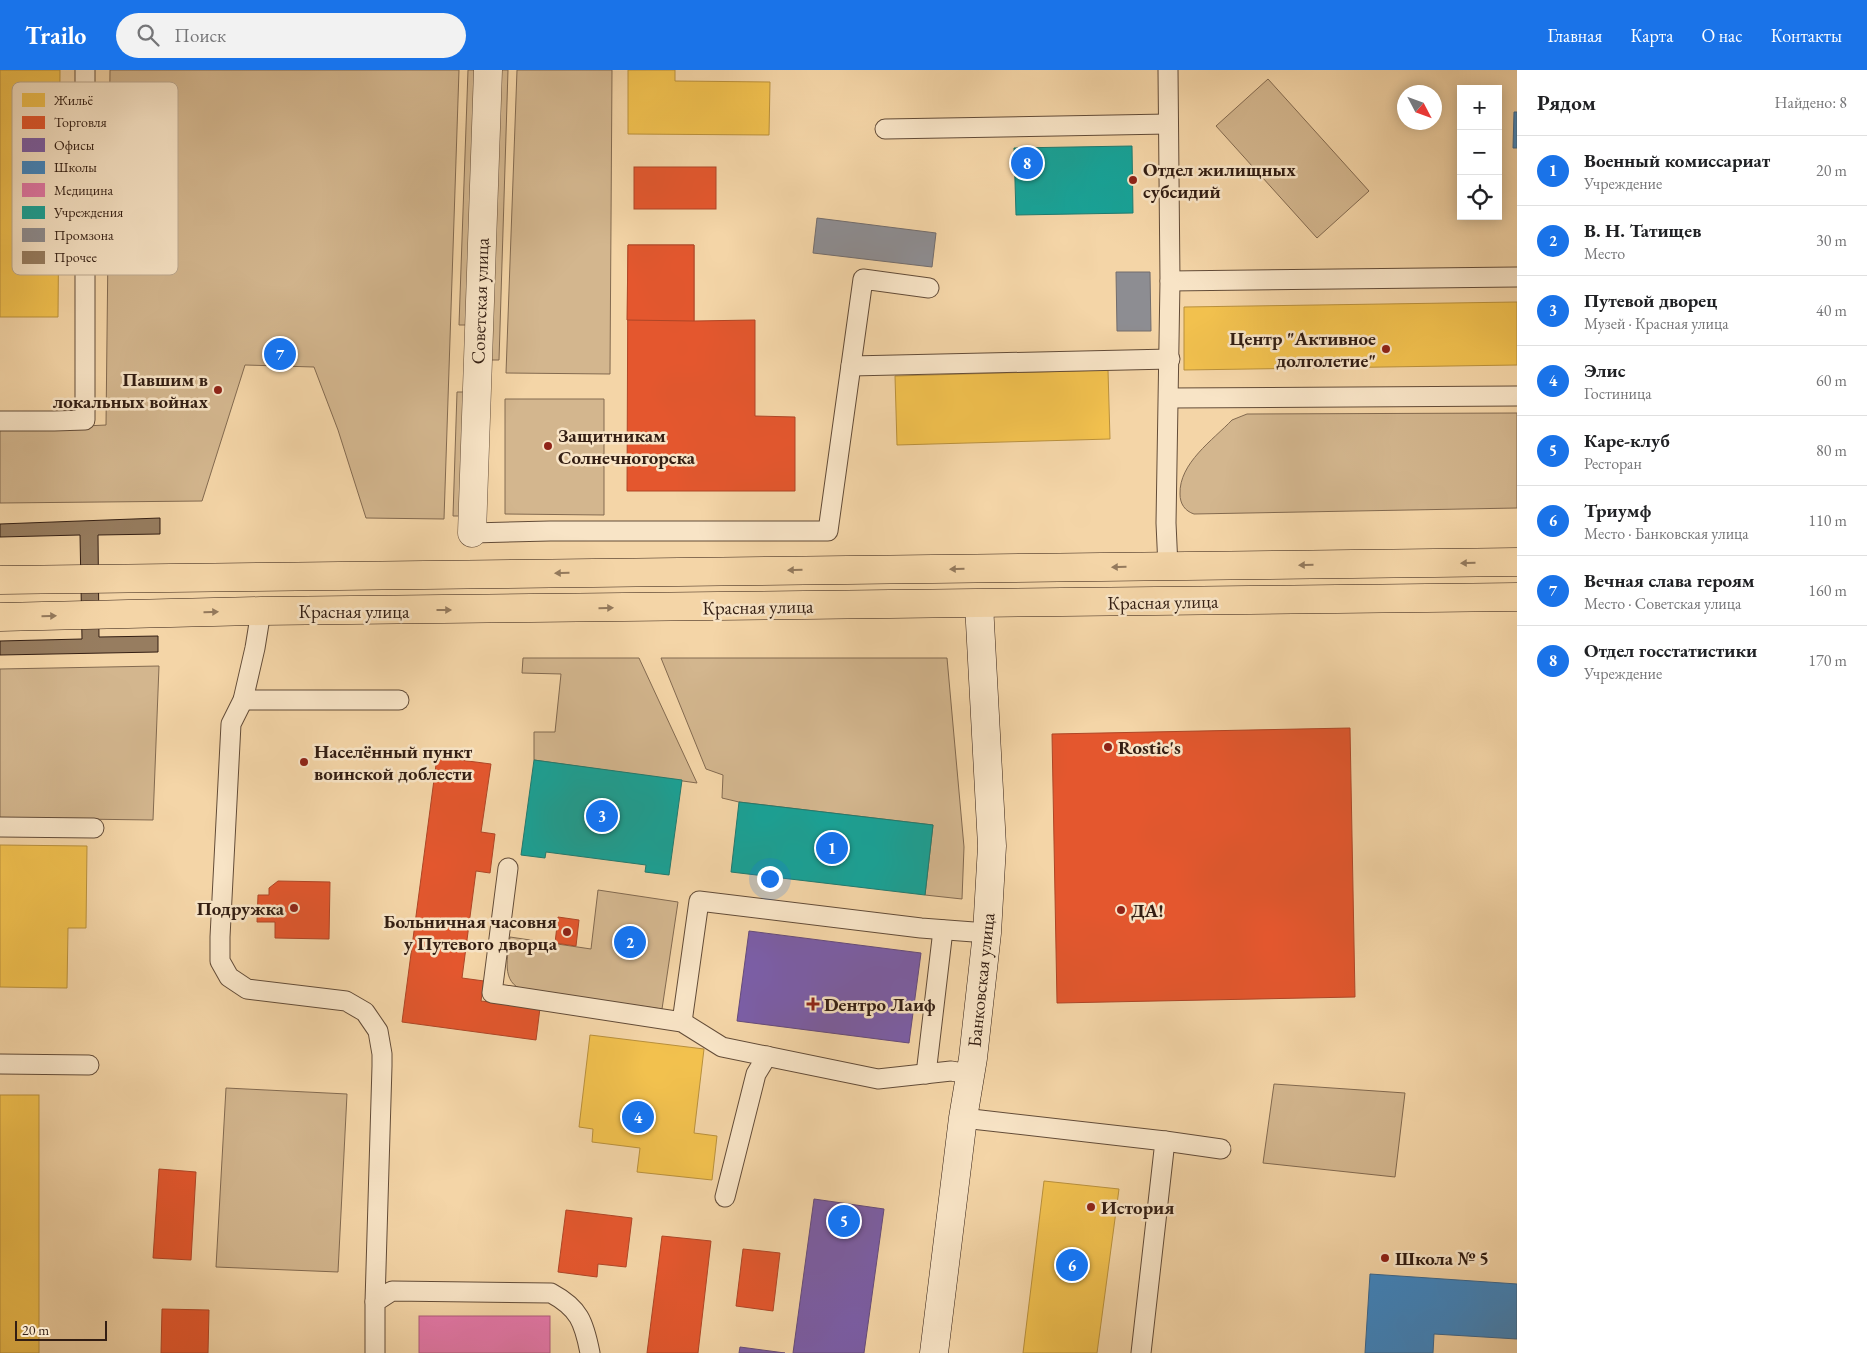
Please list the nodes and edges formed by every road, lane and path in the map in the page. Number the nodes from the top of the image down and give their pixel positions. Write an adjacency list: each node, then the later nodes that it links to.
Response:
1 (488, 70): 14 (street, Советская улица)
2 (1168, 70): 3 (lane)
3 (1168, 124): 4 (lane); 7 (lane)
4 (886, 130)
5 (85, 275): 13 (lane)
6 (1517, 277): 7 (lane)
7 (1170, 281): 9 (lane)
8 (929, 288): 10 (lane)
9 (1170, 360): 10 (lane); 12 (lane)
10 (851, 366): 14 (lane)
11 (1517, 396): 12 (lane)
12 (1169, 398): 16 (lane)
13 (0, 421)
14 (472, 533)
15 (1517, 562): 16 (highway, Красная улица, one-way to 16)
16 (1168, 567): 17 (highway, Красная улица, one-way to 17)
17 (0, 580)
18 (1517, 597): 19 (highway, Красная улица)
19 (979, 604): 20 (highway, Красная улица, one-way to 19); 28 (street, Банковская улица)
20 (261, 611): 21 (highway, Красная улица, one-way to 20); 22 (lane)
21 (0, 617)
22 (243, 700): 23 (lane); 39 (lane)
23 (399, 700)
24 (0, 827): 25 (lane)
25 (94, 828)
26 (508, 868): 29 (lane)
27 (943, 930): 28 (lane); 29 (lane); 33 (lane)
28 (987, 933): 34 (street, Банковская улица)
29 (682, 1022): 30 (lane)
30 (766, 1056): 33 (lane); 38 (lane)
31 (0, 1064): 32 (lane)
32 (89, 1066)
33 (926, 1074): 34 (lane)
34 (970, 1074): 35 (street, Банковская улица)
35 (963, 1118): 36 (lane); 42 (street, Банковская улица)
36 (1165, 1140): 37 (lane); 43 (lane)
37 (1221, 1149)
38 (725, 1197)
39 (375, 1302): 40 (lane); 41 (lane)
40 (375, 1353)
41 (590, 1353)
42 (934, 1353)
43 (1141, 1353)

